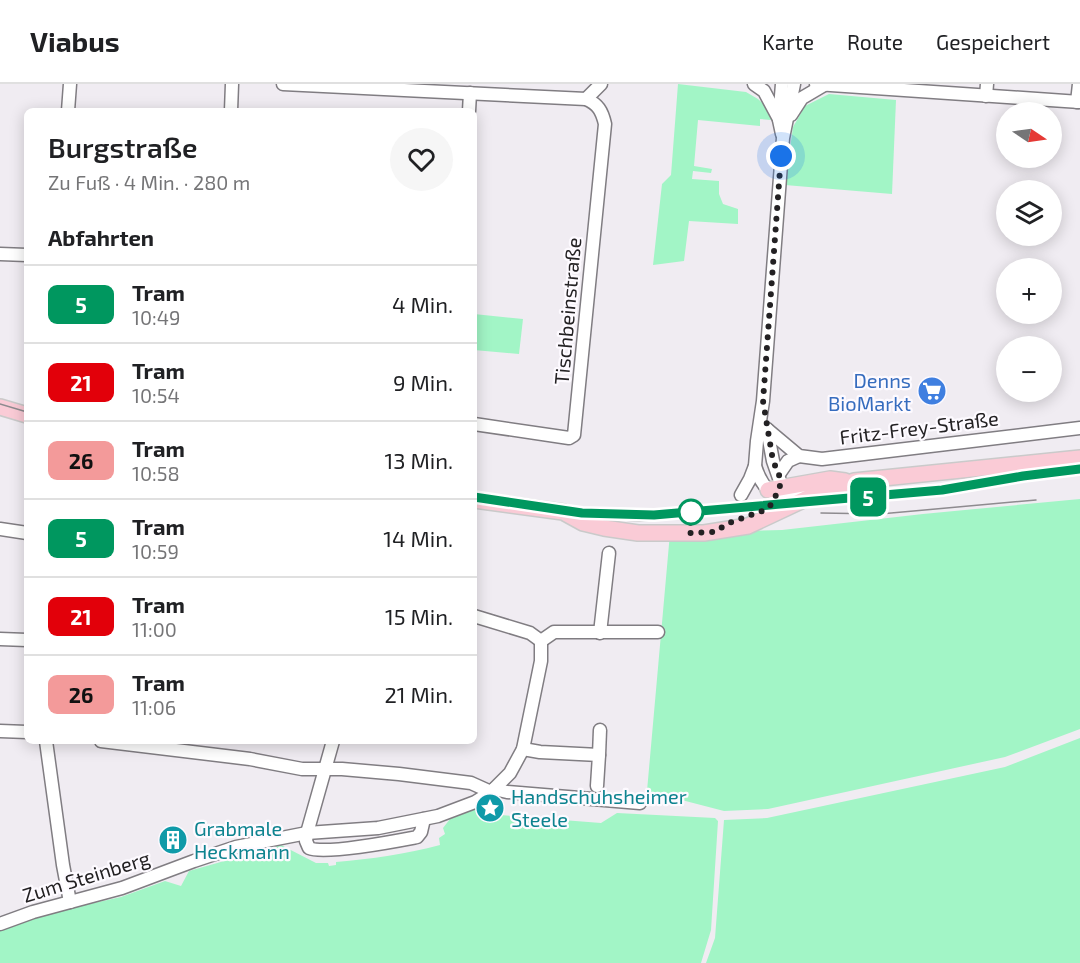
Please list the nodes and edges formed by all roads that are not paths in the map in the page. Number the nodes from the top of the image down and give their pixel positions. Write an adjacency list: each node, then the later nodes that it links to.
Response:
1 (70, 84): 15 (street)
2 (232, 84): 16 (street)
3 (283, 84): 12 (street)
4 (601, 84): 13 (street)
5 (754, 84): 18 (street)
6 (782, 84): 18 (street)
7 (794, 84): 18 (street)
8 (816, 84): 10 (street)
9 (1079, 84): 14 (street)
10 (824, 85): 11 (street); 18 (street)
11 (986, 90): 14 (street)
12 (470, 93): 13 (street); 17 (street)
13 (586, 99): 24 (street, Tischbeinstraße)
14 (1079, 102)
15 (68, 108)
16 (231, 108)
17 (469, 108)
18 (784, 119): 21 (street)
19 (0, 254): 20 (street)
20 (24, 255)
21 (763, 401): 26 (street); 29 (street)
22 (0, 407): 23 (main road)
23 (24, 414)
24 (477, 424)
25 (1080, 428): 27 (street, Fritz-Frey-Straße)
26 (768, 430): 27 (street); 31 (street)
27 (799, 456): 31 (street)
28 (1080, 458): 30 (main road)
29 (755, 466): 31 (street); 32 (street)
30 (854, 481): 31 (main road); 33 (main road)
31 (776, 487): 33 (street); 37 (main road)
32 (741, 495)
33 (809, 497): 37 (main road)
34 (477, 500): 37 (main road)
35 (0, 529): 36 (street)
36 (24, 532)
37 (714, 532)
38 (609, 554): 41 (street)
39 (477, 617): 44 (street)
40 (658, 632): 41 (street)
41 (600, 633): 44 (street)
42 (0, 639): 43 (street)
43 (24, 640)
44 (541, 642): 51 (street, Zum Steinberg)
45 (600, 730): 52 (street)
46 (0, 731): 47 (street)
47 (24, 732)
48 (46, 744): 59 (street)
49 (126, 744): 53 (street)
50 (332, 744): 53 (street)
51 (523, 749): 52 (street); 55 (street, Zum Steinberg)
52 (599, 755): 54 (street)
53 (325, 769): 55 (street); 58 (street)
54 (597, 786)
55 (493, 791): 56 (street); 57 (street, Zum Steinberg)
56 (640, 803)
57 (424, 819): 58 (street, Zum Steinberg); 58 (street)
58 (307, 832): 59 (street, Zum Steinberg)
59 (70, 902): 60 (street, Zum Steinberg)
60 (0, 924)

